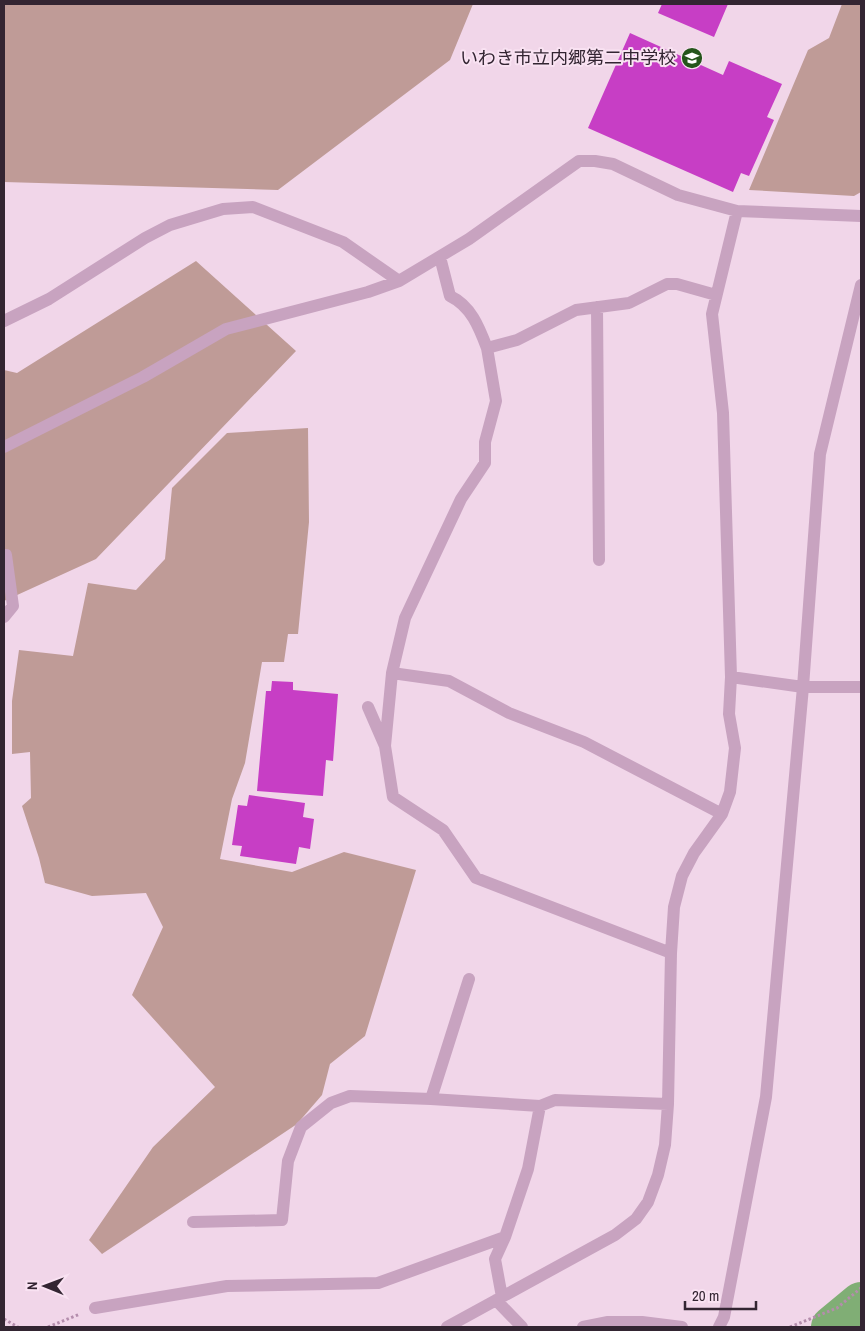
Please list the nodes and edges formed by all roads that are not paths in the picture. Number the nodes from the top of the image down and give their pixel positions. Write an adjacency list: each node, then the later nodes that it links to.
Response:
1 (737, 211): 2 (street); 3 (street); 6 (street)
2 (861, 216)
3 (442, 263): 4 (street); 9 (street)
4 (399, 281): 8 (street); 10 (street)
5 (861, 285): 16 (street)
6 (716, 296): 7 (street); 15 (street)
7 (597, 307): 9 (street); 12 (street)
8 (4, 321)
9 (487, 348): 14 (street)
10 (4, 447)
11 (4, 555): 13 (street)
12 (599, 560)
13 (4, 617)
14 (392, 673): 19 (street); 20 (street)
15 (731, 677): 16 (street); 20 (street)
16 (803, 687): 17 (street); 34 (street)
17 (861, 688)
18 (368, 707): 19 (street)
19 (385, 746): 21 (street)
20 (722, 814): 21 (street)
21 (671, 952): 24 (street)
22 (469, 979): 23 (street)
23 (431, 1099): 25 (street); 26 (street)
24 (668, 1104): 25 (street); 28 (street)
25 (540, 1106): 27 (street)
26 (193, 1222)
27 (505, 1237): 28 (street); 29 (street)
28 (499, 1298): 30 (street); 31 (street)
29 (95, 1308)
30 (447, 1327)
31 (522, 1327)
32 (583, 1327): 33 (street)
33 (682, 1327)
34 (719, 1327)

